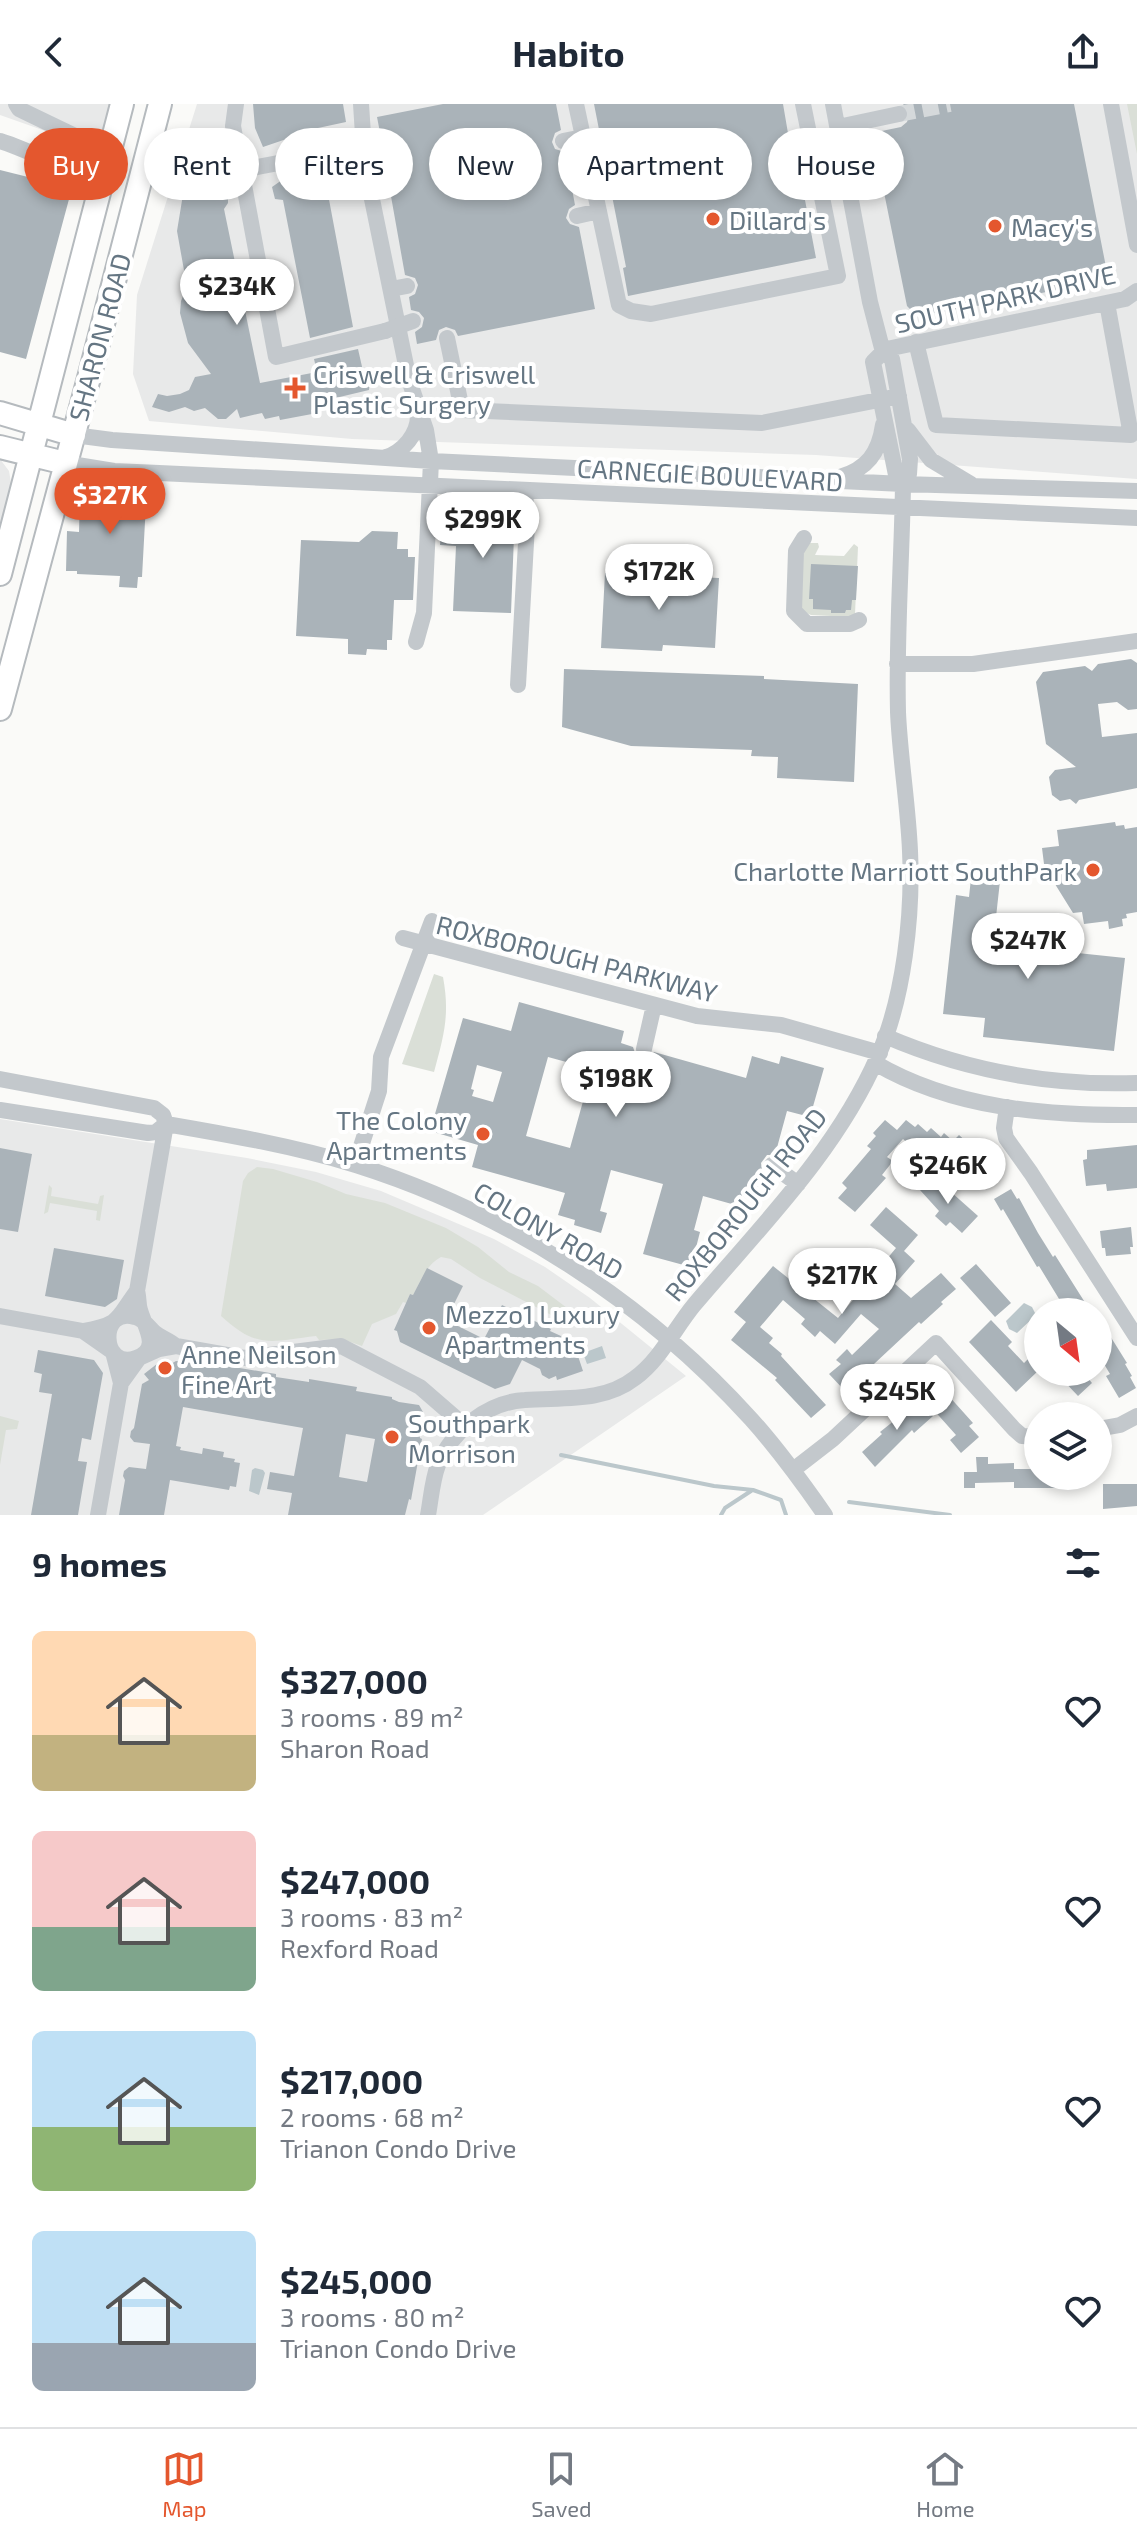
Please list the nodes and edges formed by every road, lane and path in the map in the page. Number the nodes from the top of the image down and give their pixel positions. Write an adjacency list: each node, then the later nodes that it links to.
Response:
1 (16, 104): 12 (street)
2 (122, 104): 13 (main road, SHARON ROAD)
3 (160, 104): 39 (main road, SHARON ROAD)
4 (236, 104): 14 (street)
5 (361, 104): 15 (street)
6 (576, 104): 16 (street)
7 (803, 104): 24 (street)
8 (833, 104): 11 (street, SOUTH PARK DRIVE)
9 (1111, 104): 19 (street, SOUTH PARK DRIVE)
10 (899, 114): 11 (street)
11 (838, 127): 32 (street, SOUTH PARK DRIVE)
12 (58, 128)
13 (116, 128)
14 (233, 128)
15 (362, 128)
16 (581, 128)
17 (0, 141): 18 (street)
18 (24, 150)
19 (1132, 189): 26 (street, SOUTH PARK DRIVE)
20 (97, 200): 38 (main road, SHARON ROAD)
21 (247, 200): 29 (street, bridge)
22 (374, 200): 34 (street)
23 (597, 200): 24 (street)
24 (599, 211): 25 (street)
25 (577, 216)
26 (1137, 245)
27 (1137, 291): 28 (street, SOUTH PARK DRIVE)
28 (1107, 303): 31 (street, SOUTH PARK DRIVE); 31 (street)
29 (413, 321)
30 (447, 338): 35 (street)
31 (916, 342): 32 (street, SOUTH PARK DRIVE)
32 (882, 351): 33 (street, SOUTH PARK DRIVE); 35 (street, SOUTH PARK DRIVE)
33 (899, 396): 35 (street); 37 (street, SOUTH PARK DRIVE)
34 (415, 404): 42 (street); 43 (street)
35 (882, 408): 45 (street); 47 (street, SOUTH PARK DRIVE)
36 (0, 413): 38 (main road, CARNEGIE BOULEVARD)
37 (904, 422): 47 (street, SOUTH PARK DRIVE); 49 (street)
38 (38, 425): 39 (main road, CARNEGIE BOULEVARD); 41 (main road, SHARON ROAD)
39 (74, 435): 42 (street, CARNEGIE BOULEVARD); 44 (main road, SHARON ROAD)
40 (0, 447): 41 (main road, CARNEGIE BOULEVARD)
41 (31, 455): 44 (main road, CARNEGIE BOULEVARD); 56 (main road, SHARON ROAD)
42 (383, 458): 43 (street, CARNEGIE BOULEVARD)
43 (431, 461): 45 (street, CARNEGIE BOULEVARD); 48 (street)
44 (65, 463): 48 (street, CARNEGIE BOULEVARD); 62 (main road, SHARON ROAD)
45 (827, 480): 47 (street, CARNEGIE BOULEVARD)
46 (1137, 483): 51 (street)
47 (903, 484): 49 (street, CARNEGIE BOULEVARD); 53 (street, ROXBOROUGH ROAD)
48 (430, 486): 50 (street, CARNEGIE BOULEVARD); 59 (street)
49 (984, 487): 51 (street, CARNEGIE BOULEVARD)
50 (525, 490): 53 (street, CARNEGIE BOULEVARD); 61 (street)
51 (1116, 490): 52 (street, CARNEGIE BOULEVARD)
52 (1137, 491)
53 (903, 508): 54 (street, CARNEGIE BOULEVARD); 60 (street, ROXBOROUGH ROAD)
54 (1137, 518)
55 (804, 538): 57 (street)
56 (0, 574)
57 (859, 620)
58 (1137, 641): 60 (street)
59 (416, 642)
60 (897, 664): 67 (street, ROXBOROUGH ROAD)
61 (518, 685)
62 (0, 709)
63 (432, 921): 65 (street)
64 (403, 938): 65 (street, ROXBOROUGH PARKWAY)
65 (424, 944): 66 (street, ROXBOROUGH PARKWAY); 76 (street)
66 (654, 1005): 68 (street); 69 (street, ROXBOROUGH PARKWAY)
67 (885, 1036): 69 (street, ROXBOROUGH ROAD); 71 (street)
68 (644, 1049)
69 (878, 1058): 72 (street, ROXBOROUGH PARKWAY); 78 (street, ROXBOROUGH ROAD)
70 (0, 1079): 75 (street, COLONY ROAD)
71 (1137, 1083)
72 (1007, 1107): 74 (street, ROXBOROUGH PARKWAY); 85 (street)
73 (0, 1110): 75 (street, COLONY ROAD)
74 (1137, 1115)
75 (166, 1124): 76 (street, COLONY ROAD); 79 (street)
76 (355, 1165): 84 (street, COLONY ROAD)
77 (772, 1165): 78 (street)
78 (798, 1184): 84 (street, ROXBOROUGH ROAD)
79 (137, 1291): 81 (street); 82 (street)
80 (0, 1316): 83 (street)
81 (116, 1320): 82 (street); 83 (street); 87 (street)
82 (147, 1326): 86 (street); 88 (street)
83 (83, 1331): 87 (street)
84 (668, 1338): 91 (street, ROXBOROUGH ROAD); 94 (street, COLONY ROAD)
85 (1137, 1338)
86 (176, 1346): 88 (street); 91 (street)
87 (113, 1352): 88 (street); 89 (street)
88 (142, 1355): 89 (street)
89 (121, 1383): 95 (street)
90 (1137, 1416): 92 (street)
91 (465, 1426): 96 (street)
92 (1112, 1426)
93 (1024, 1436): 94 (street)
94 (793, 1470): 97 (street, COLONY ROAD)
95 (98, 1515)
96 (428, 1515)
97 (825, 1515)

